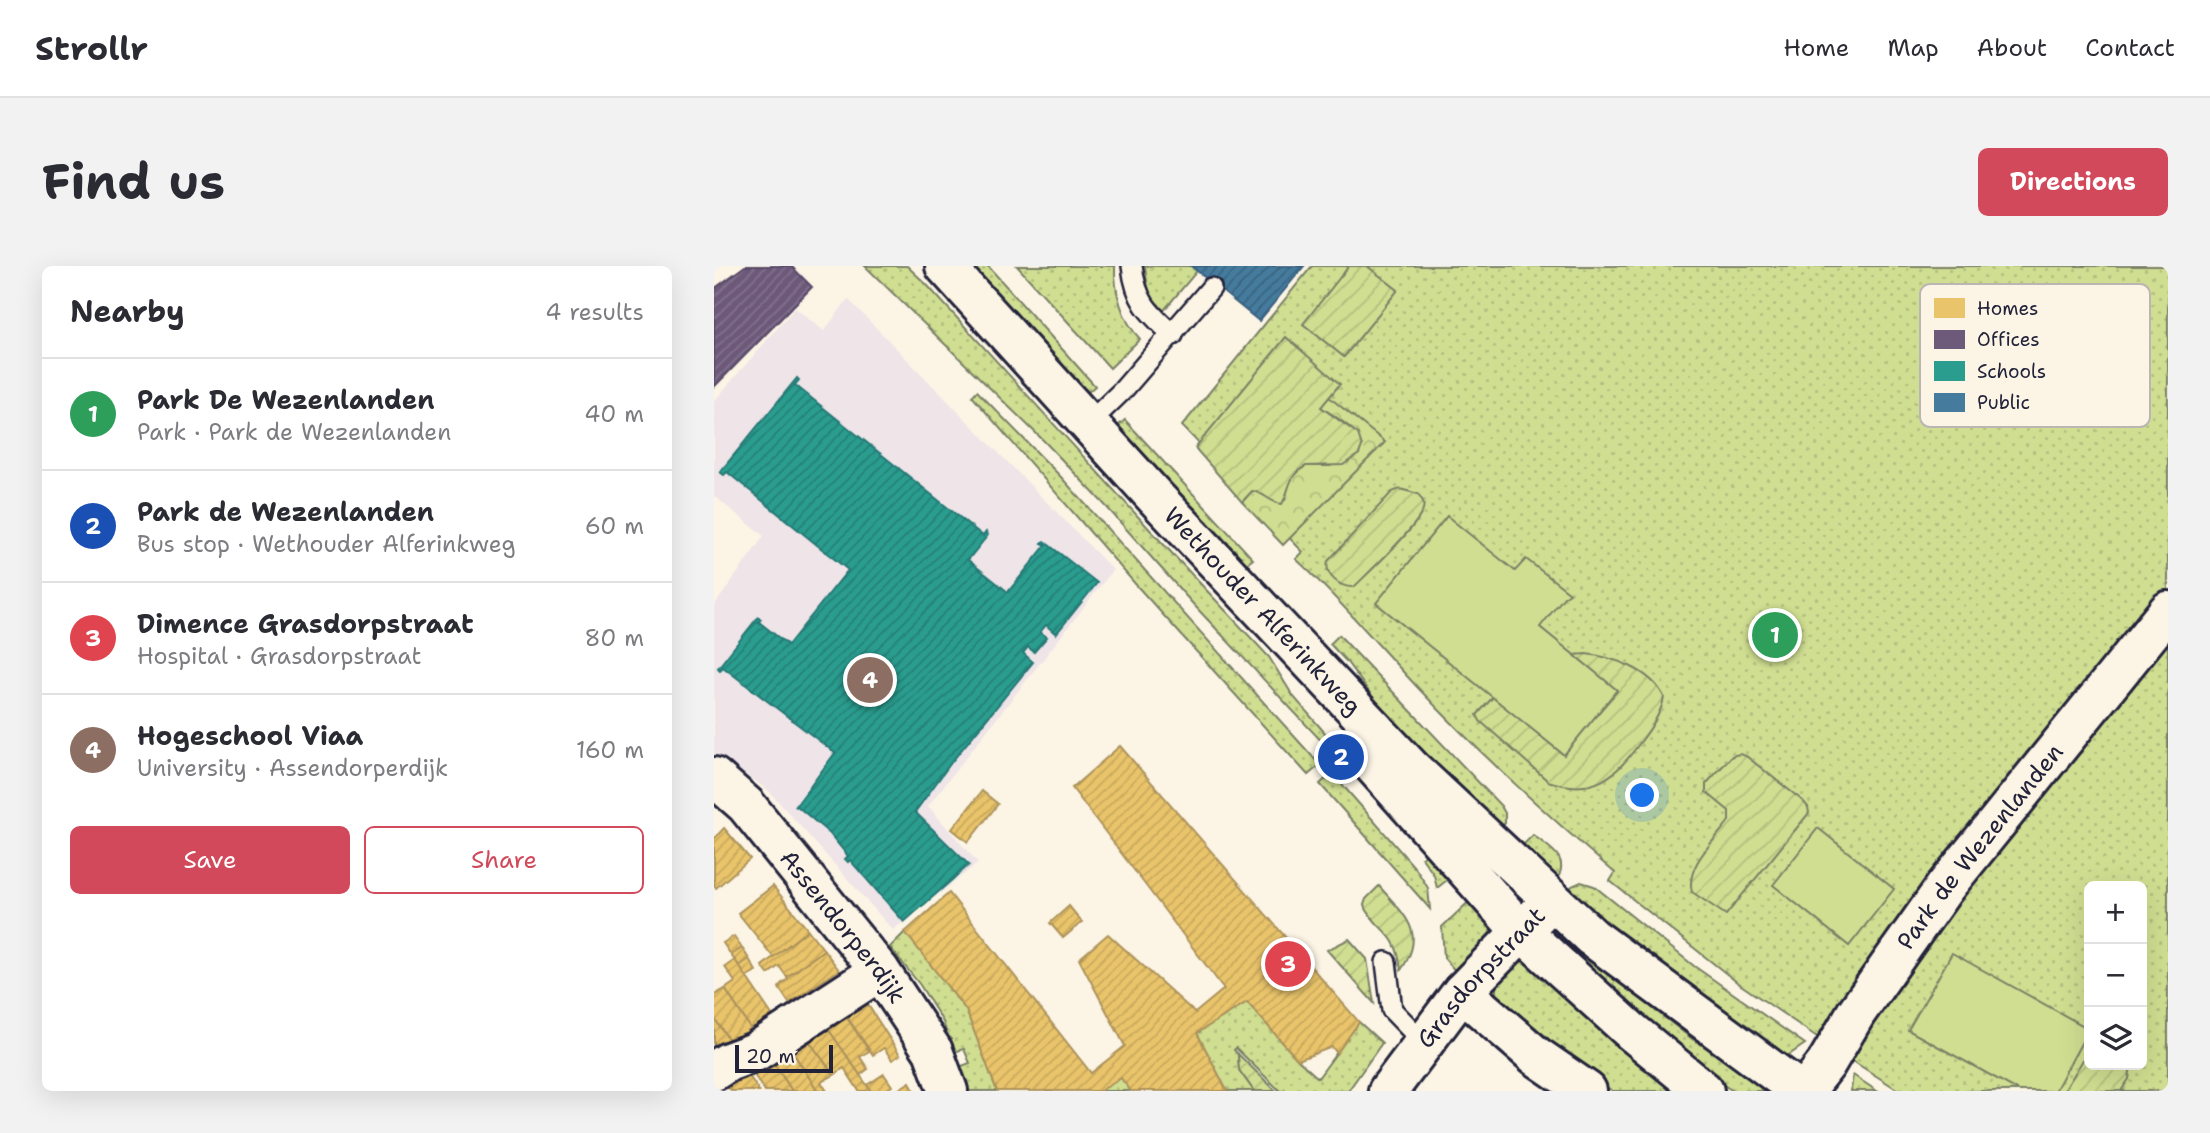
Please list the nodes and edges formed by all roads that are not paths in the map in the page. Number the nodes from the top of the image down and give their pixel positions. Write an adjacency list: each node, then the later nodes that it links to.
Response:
1 (919, 266): 10 (main road, Wethouder Alferinkweg)
2 (945, 266): 6 (main road, Wethouder Alferinkweg)
3 (1132, 266): 5 (lane)
4 (1211, 288): 5 (lane)
5 (1173, 335): 6 (lane)
6 (1088, 424): 9 (main road, Wethouder Alferinkweg)
7 (2168, 611): 20 (main road, Park de Wezenlanden)
8 (714, 777): 12 (main road, Assendorperdijk)
9 (1552, 900): 10 (main road, Grasdorpstraat); 20 (main road, Wethouder Alferinkweg)
10 (1521, 931): 13 (main road, Grasdorpstraat); 19 (main road, Wethouder Alferinkweg)
11 (1386, 962): 14 (lane)
12 (880, 971): 15 (main road); 17 (main road, Assendorperdijk)
13 (1462, 992): 14 (main road, Grasdorpstraat); 16 (main road)
14 (1423, 1042): 18 (main road, Grasdorpstraat)
15 (714, 1071)
16 (1585, 1090)
17 (948, 1091)
18 (1388, 1091)
19 (1704, 1091)
20 (1803, 1091)

